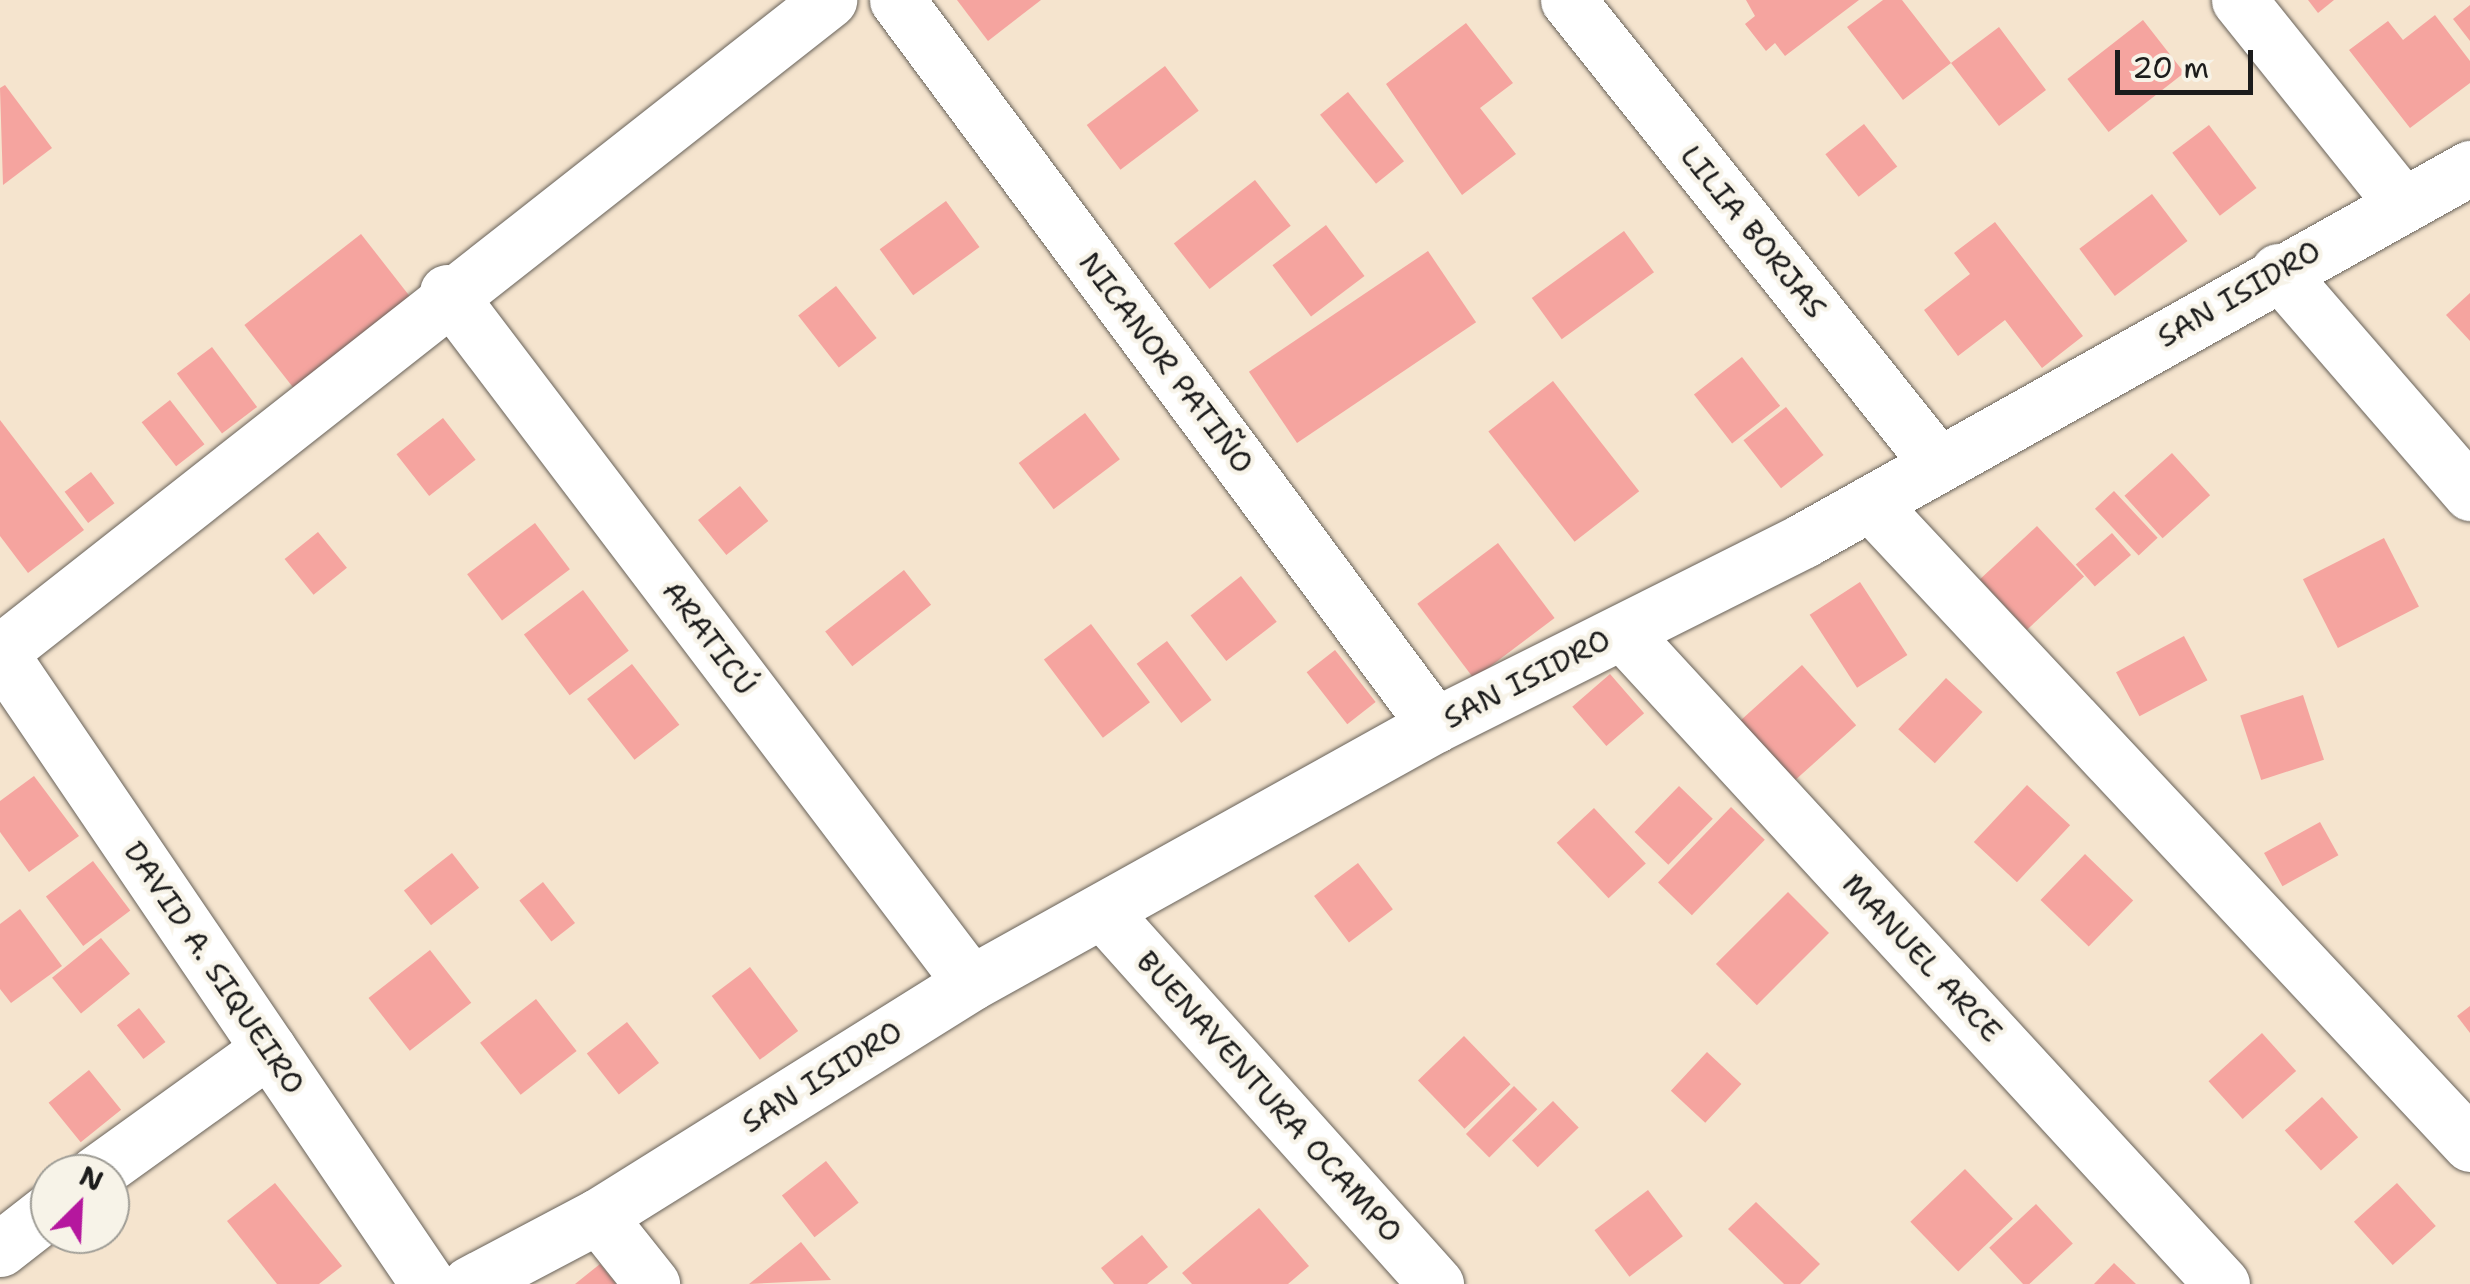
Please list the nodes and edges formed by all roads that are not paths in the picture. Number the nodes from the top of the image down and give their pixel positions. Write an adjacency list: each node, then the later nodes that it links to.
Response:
1 (829, 0): 8 (street)
2 (896, 0): 14 (street, NICANOR PATIÑO)
3 (1568, 0): 9 (street, LILIA BORJAS)
4 (2239, 0): 6 (street)
5 (2470, 168): 6 (street, SAN ISIDRO)
6 (2401, 202): 7 (street, SAN ISIDRO)
7 (2278, 272): 9 (street, SAN ISIDRO); 10 (street)
8 (447, 292): 13 (street); 16 (street, ARATICÚ)
9 (1938, 464): 11 (street, SAN ISIDRO)
10 (2470, 494)
11 (1870, 503): 12 (street, SAN ISIDRO); 18 (street)
12 (1622, 632): 14 (street, SAN ISIDRO); 27 (street, MANUEL ARCE)
13 (0, 653): 17 (street, DAVID A. SIQUEIRO)
14 (1435, 725): 15 (street, SAN ISIDRO)
15 (1102, 910): 16 (street, SAN ISIDRO); 26 (street, BUENAVENTURA OCAMPO)
16 (972, 984): 20 (street, SAN ISIDRO)
17 (268, 1048): 19 (street); 23 (street, DAVID A. SIQUEIRO)
18 (2470, 1144)
19 (122, 1154)
20 (598, 1216): 24 (street, SAN ISIDRO); 25 (street)
21 (30, 1226): 22 (street)
22 (0, 1249)
23 (428, 1284)
24 (468, 1284)
25 (652, 1284)
26 (1436, 1284)
27 (2222, 1284)

